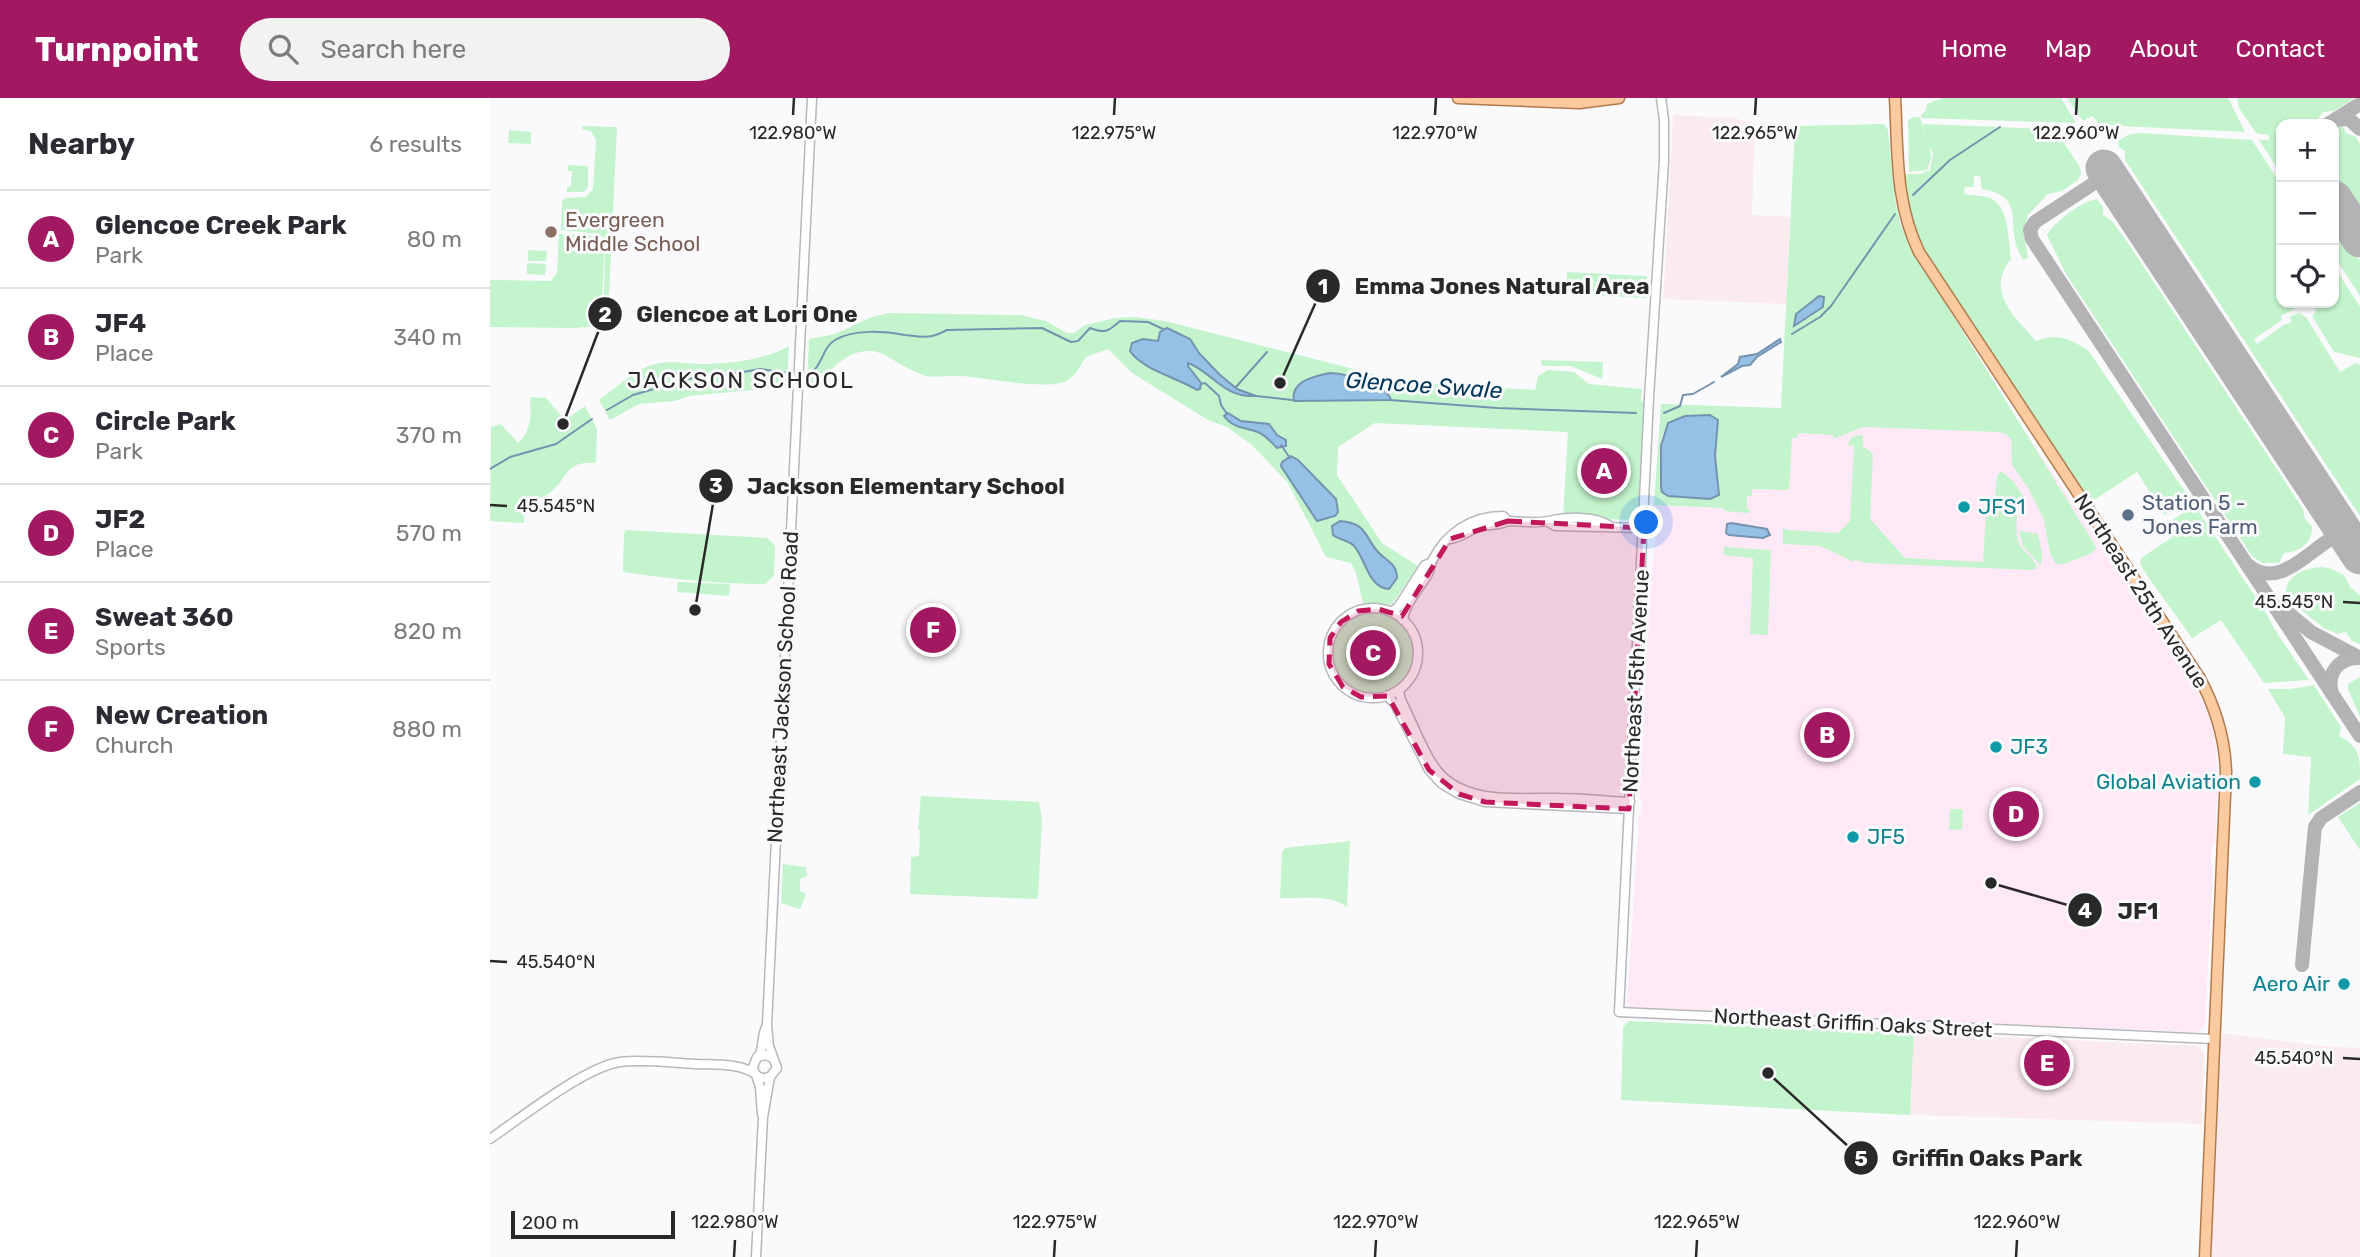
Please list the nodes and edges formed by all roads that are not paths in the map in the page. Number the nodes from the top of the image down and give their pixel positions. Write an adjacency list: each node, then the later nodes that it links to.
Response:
1 (812, 98): 14 (street, Northeast Jackson School Road)
2 (1458, 98): 3 (main road)
3 (1619, 98)
4 (1661, 98): 6 (street, Northeast 15th Avenue)
5 (1895, 98): 15 (main road, Northeast 25th Avenue)
6 (1644, 528): 7 (street); 12 (street, Northeast 15th Avenue)
7 (1431, 563): 8 (street); 9 (street)
8 (1391, 612): 9 (street); 11 (street)
9 (1404, 620): 10 (street)
10 (1399, 690): 11 (street); 12 (street)
11 (1387, 696): 12 (street)
12 (1630, 806): 13 (street, Northeast 15th Avenue)
13 (1619, 1012): 15 (street, Northeast Griffin Oaks Street)
14 (767, 1025): 16 (street, Northeast Jackson School Road); 17 (street, Northeast Jackson School Road)
15 (2213, 1039): 24 (main road, Northeast 25th Avenue)
16 (758, 1057): 17 (street); 18 (street); 19 (street)
17 (773, 1058): 20 (street)
18 (725, 1065): 19 (street); 22 (street)
19 (755, 1074): 20 (street); 21 (street)
20 (770, 1077): 21 (street)
21 (763, 1117): 23 (street)
22 (490, 1139)
23 (757, 1257)
24 (2205, 1257)

